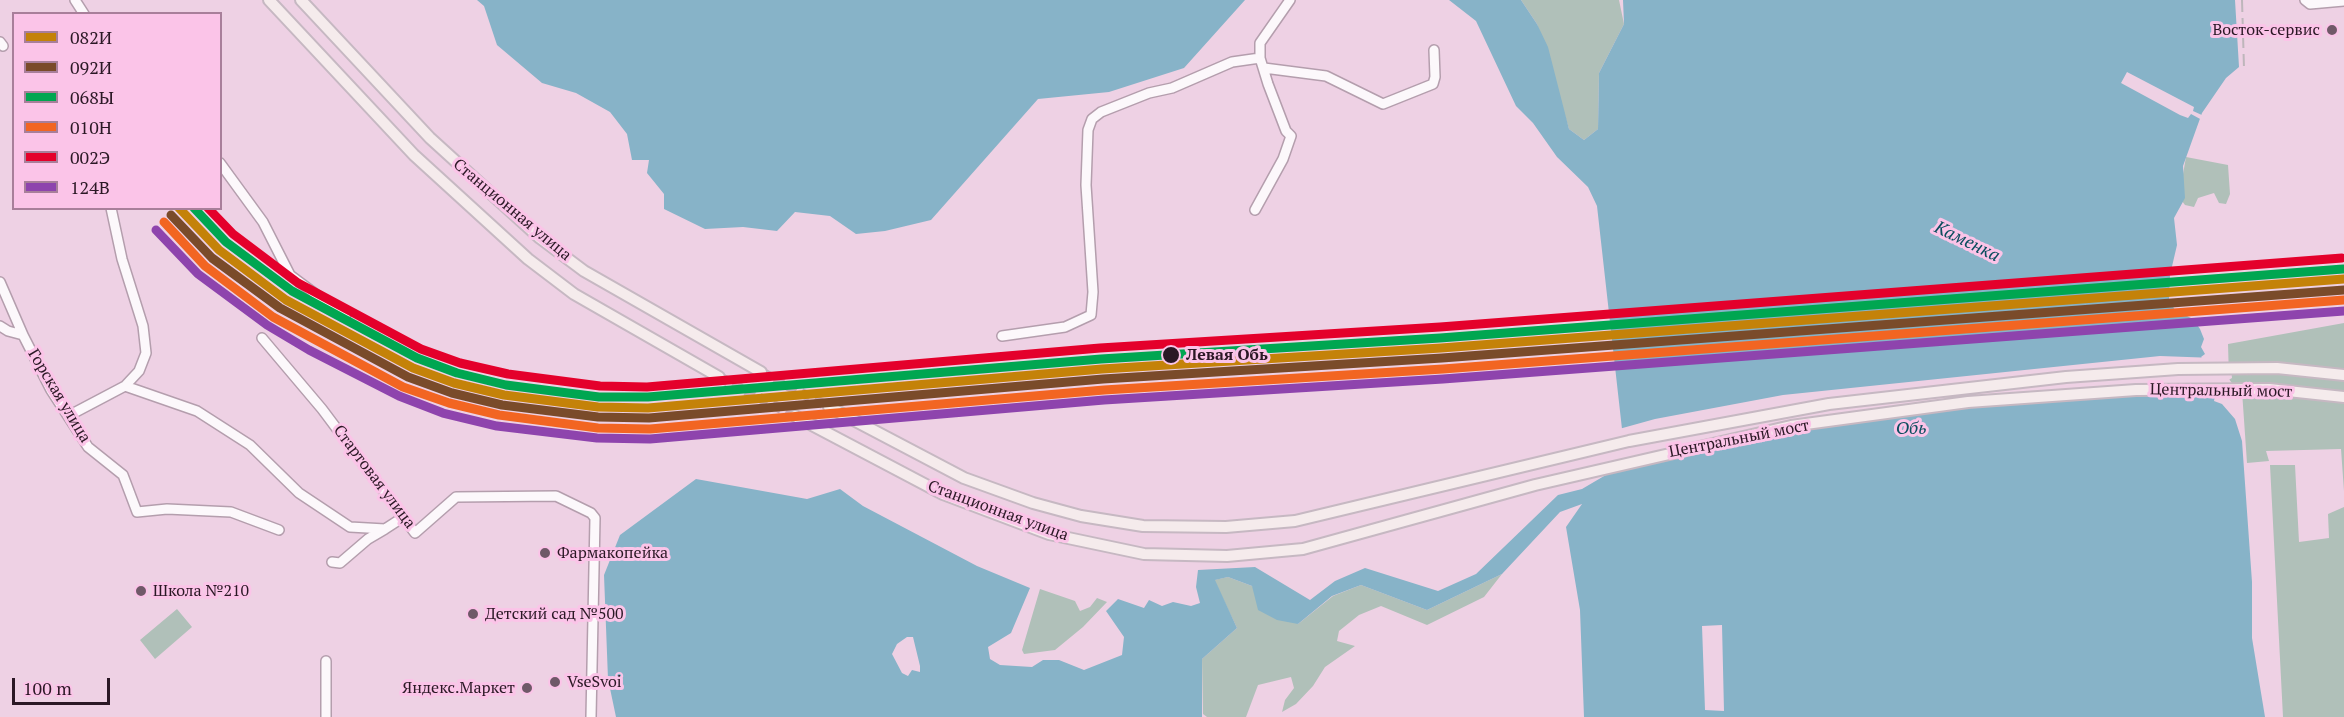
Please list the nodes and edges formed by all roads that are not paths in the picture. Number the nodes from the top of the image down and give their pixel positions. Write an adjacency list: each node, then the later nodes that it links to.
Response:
1 (269, 0): 20 (main road, Станционная улица)
2 (301, 0): 18 (main road, Станционная улица)
3 (1290, 0): 7 (street)
4 (2305, 0): 5 (street)
5 (2344, 1)
6 (1434, 50): 8 (street)
7 (1260, 58): 8 (street); 16 (street)
8 (1264, 68): 11 (street)
9 (222, 166): 13 (street)
10 (111, 210): 21 (street)
11 (1255, 210)
12 (0, 282): 15 (street, Горская улица)
13 (347, 313)
14 (0, 326): 15 (street, Горская улица)
15 (23, 334): 24 (street, Горская улица)
16 (1002, 336)
17 (262, 338): 26 (street, Стартовая улица)
18 (761, 372)
19 (2344, 375): 27 (main road, Центральный мост)
20 (719, 377)
21 (125, 386): 24 (street); 28 (street)
22 (2344, 397): 30 (main road, Центральный мост)
23 (829, 407): 27 (main road, Станционная улица)
24 (70, 415): 29 (street, Горская улица)
25 (795, 416): 30 (main road, Станционная улица)
26 (402, 518): 28 (street); 34 (street, Стартовая улица)
27 (1143, 526)
28 (385, 529): 31 (street)
29 (279, 530)
30 (1143, 554)
31 (332, 562)
32 (326, 661): 33 (street)
33 (326, 717)
34 (591, 717)

